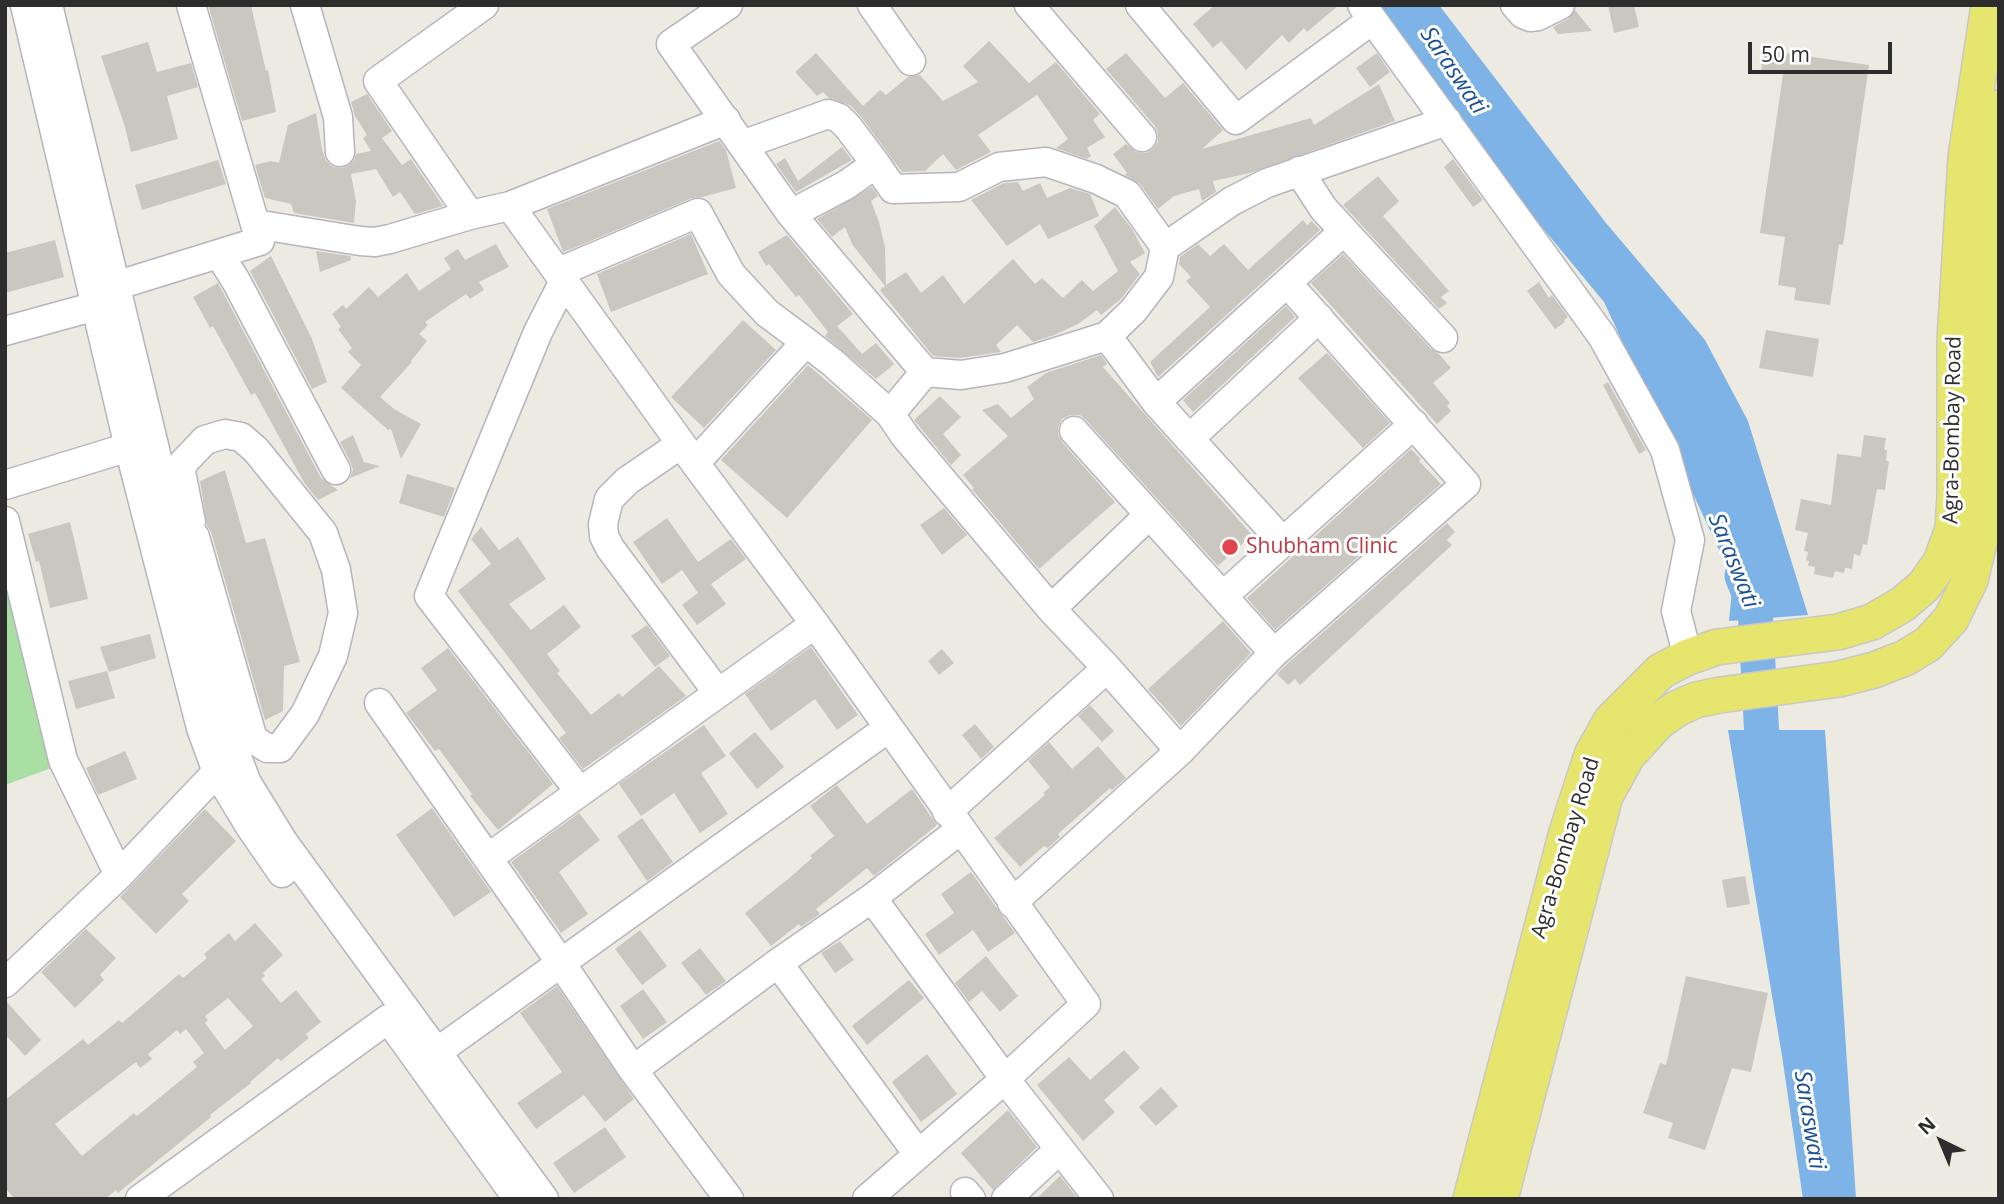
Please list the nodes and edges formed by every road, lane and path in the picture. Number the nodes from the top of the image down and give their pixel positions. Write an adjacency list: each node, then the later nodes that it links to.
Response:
1 (25, 5): 33 (street)
2 (48, 5): 33 (street)
3 (191, 5): 26 (street)
4 (305, 5): 20 (street)
5 (484, 5): 25 (street)
6 (728, 5): 16 (street)
7 (872, 5): 14 (street)
8 (1029, 5): 18 (street)
9 (1515, 5): 10 (street)
10 (1560, 5)
11 (1989, 5): 31 (main road, Agra-Bombay Road)
12 (1149, 8): 13 (street)
13 (1367, 12): 17 (street)
14 (911, 61)
15 (1999, 108): 31 (main road, Agra-Bombay Road)
16 (726, 120): 19 (street); 23 (street)
17 (1447, 121): 22 (street); 58 (street)
18 (1142, 137)
19 (742, 145): 21 (street); 24 (street)
20 (340, 152)
21 (876, 164): 24 (street); 28 (street)
22 (1299, 171): 27 (street); 28 (street)
23 (510, 206): 25 (street); 30 (street)
24 (791, 214): 40 (street)
25 (470, 215): 26 (street)
26 (256, 224): 29 (street)
27 (1344, 231): 32 (street); 38 (street)
28 (1165, 247): 37 (street)
29 (219, 254): 33 (street); 48 (street)
30 (561, 276): 39 (street); 47 (street); 66 (street)
31 (1973, 281): 35 (main road, Agra-Bombay Road); 58 (main road, Agra-Bombay Road)
32 (1288, 284): 34 (street); 41 (street)
33 (110, 297): 36 (street); 46 (street); 52 (street)
34 (1318, 318): 43 (street); 45 (street)
35 (1993, 325): 90 (main road, Agra-Bombay Road)
36 (5, 331)
37 (1107, 336): 40 (street); 41 (street)
38 (1443, 338)
39 (806, 342): 42 (street); 47 (street)
40 (925, 372): 42 (street)
41 (1156, 402): 45 (street)
42 (890, 414): 56 (street)
43 (1413, 425): 53 (street); 59 (street)
44 (1074, 430): 50 (street)
45 (1189, 439): 53 (street)
46 (129, 447): 49 (street); 65 (street)
47 (688, 453): 57 (street); 61 (street)
48 (336, 470)
49 (5, 485)
50 (1149, 515): 55 (street); 56 (street)
51 (5, 521): 54 (street)
52 (185, 537): 52 (street); 67 (street)
53 (1283, 542): 55 (street)
54 (12, 581): 70 (street)
55 (1223, 596): 59 (street)
56 (1051, 609): 60 (street)
57 (815, 624): 61 (street); 63 (street)
58 (1703, 652): 89 (main road, Agra-Bombay Road)
59 (1274, 653): 64 (street)
60 (1107, 667): 64 (street); 68 (street)
61 (718, 693): 66 (street)
62 (379, 703): 69 (street)
63 (887, 729): 68 (street); 73 (street)
64 (1180, 751): 72 (street)
65 (217, 772): 67 (street); 70 (street)
66 (580, 792): 69 (street)
67 (257, 819): 76 (street); 77 (street)
68 (954, 821): 71 (street); 72 (street)
69 (488, 858): 73 (street)
70 (119, 875): 75 (street)
71 (872, 898): 74 (street); 79 (street)
72 (1012, 903): 79 (street)
73 (561, 962): 77 (street); 78 (street)
74 (778, 963): 78 (street); 81 (street)
75 (5, 983)
76 (388, 1019): 77 (street); 82 (street)
77 (428, 1059): 83 (street); 84 (street)
78 (634, 1070): 85 (street)
79 (1006, 1079): 80 (street); 81 (street)
80 (1060, 1149): 87 (street); 88 (street)
81 (918, 1154): 86 (street)
82 (140, 1199)
83 (518, 1199)
84 (544, 1199)
85 (729, 1199)
86 (867, 1199)
87 (1006, 1199)
88 (1099, 1199)
89 (1471, 1199)
90 (1500, 1199)

